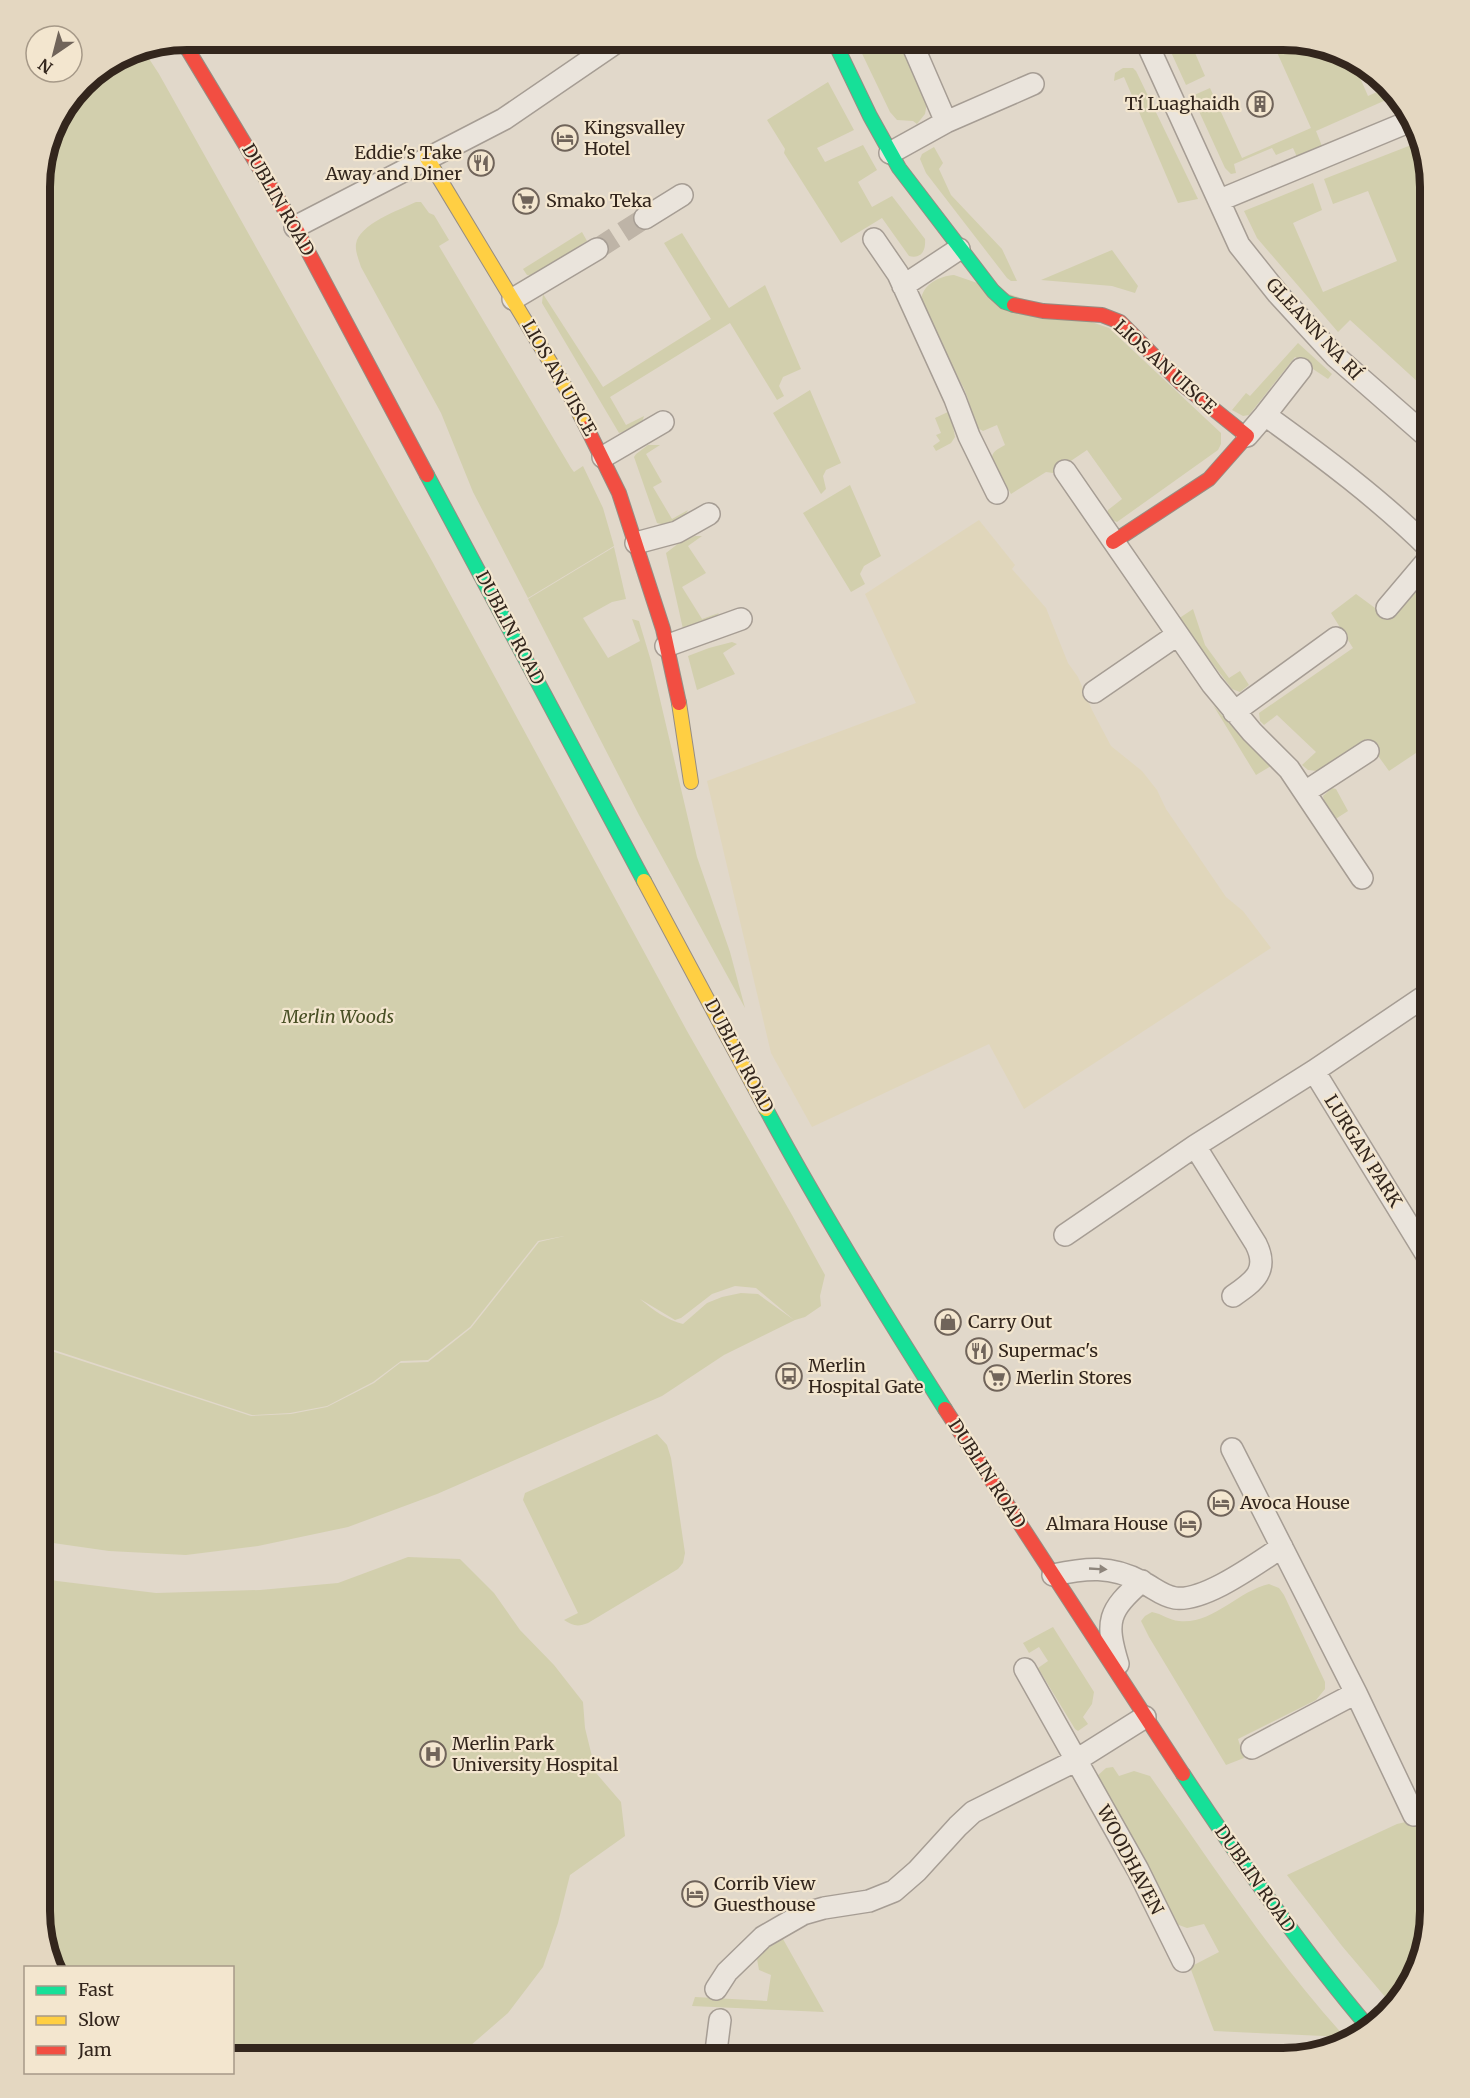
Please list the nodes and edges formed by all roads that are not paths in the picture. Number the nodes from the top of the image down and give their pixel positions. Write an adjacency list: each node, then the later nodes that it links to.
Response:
1 (188, 50): 14 (main road, DUBLIN ROAD)
2 (605, 50): 10 (street)
3 (838, 50): 9 (main road, LIOS AN UISCE)
4 (915, 50): 7 (street)
5 (1150, 50): 12 (street, GLEANN NA RÍ)
6 (1033, 84): 7 (street)
7 (946, 122): 9 (street)
8 (1405, 123): 12 (street)
9 (890, 153): 17 (main road, LIOS AN UISCE)
10 (428, 158): 14 (street); 19 (main road, LIOS AN UISCE)
11 (682, 195): 13 (street)
12 (1220, 200): 23 (street, GLEANN NA RÍ)
13 (645, 218)
14 (295, 227): 52 (main road, DUBLIN ROAD)
15 (874, 239): 18 (street)
16 (597, 249): 19 (street, LIOS AN UISCE)
17 (959, 249): 18 (street); 24 (main road, LIOS AN UISCE)
18 (903, 286): 27 (street)
19 (513, 299): 25 (main road, LIOS AN UISCE)
20 (1301, 369): 21 (street)
21 (1264, 415): 24 (street); 29 (street)
22 (663, 422): 25 (street, LIOS AN UISCE)
23 (1420, 430)
24 (1247, 436): 30 (main road)
25 (603, 457): 31 (main road, LIOS AN UISCE)
26 (1065, 471): 30 (street)
27 (997, 493)
28 (708, 514): 31 (street)
29 (1420, 540)
30 (1113, 542): 35 (street)
31 (636, 543): 37 (main road, LIOS AN UISCE)
32 (1420, 569): 33 (street)
33 (1387, 608)
34 (741, 619): 37 (street)
35 (1176, 635): 38 (street); 39 (street)
36 (1336, 638): 39 (street)
37 (666, 646): 41 (main road, LIOS AN UISCE)
38 (1094, 692)
39 (1234, 712): 42 (street)
40 (1368, 751): 42 (street)
41 (691, 782)
42 (1305, 792): 43 (street)
43 (1362, 878)
44 (1420, 999): 45 (street)
45 (1314, 1071): 46 (street); 48 (street, LURGAN PARK)
46 (1195, 1146): 47 (street); 49 (street)
47 (1065, 1235)
48 (1420, 1244)
49 (1233, 1296)
50 (1232, 1449): 51 (street)
51 (1282, 1547): 53 (street); 56 (street)
52 (1053, 1575): 53 (street, one-way to 53); 55 (main road, DUBLIN ROAD)
53 (1142, 1581): 55 (street)
54 (1025, 1669): 59 (street, WOODHAVEN)
55 (1123, 1684): 57 (main road, DUBLIN ROAD)
56 (1356, 1694): 58 (street); 60 (street)
57 (1145, 1717): 59 (street); 64 (main road, DUBLIN ROAD)
58 (1252, 1748)
59 (1075, 1761): 61 (street, WOODHAVEN); 62 (street)
60 (1414, 1815)
61 (1183, 1961)
62 (716, 1989)
63 (720, 2020): 65 (street)
64 (1363, 2022)
65 (717, 2048)

